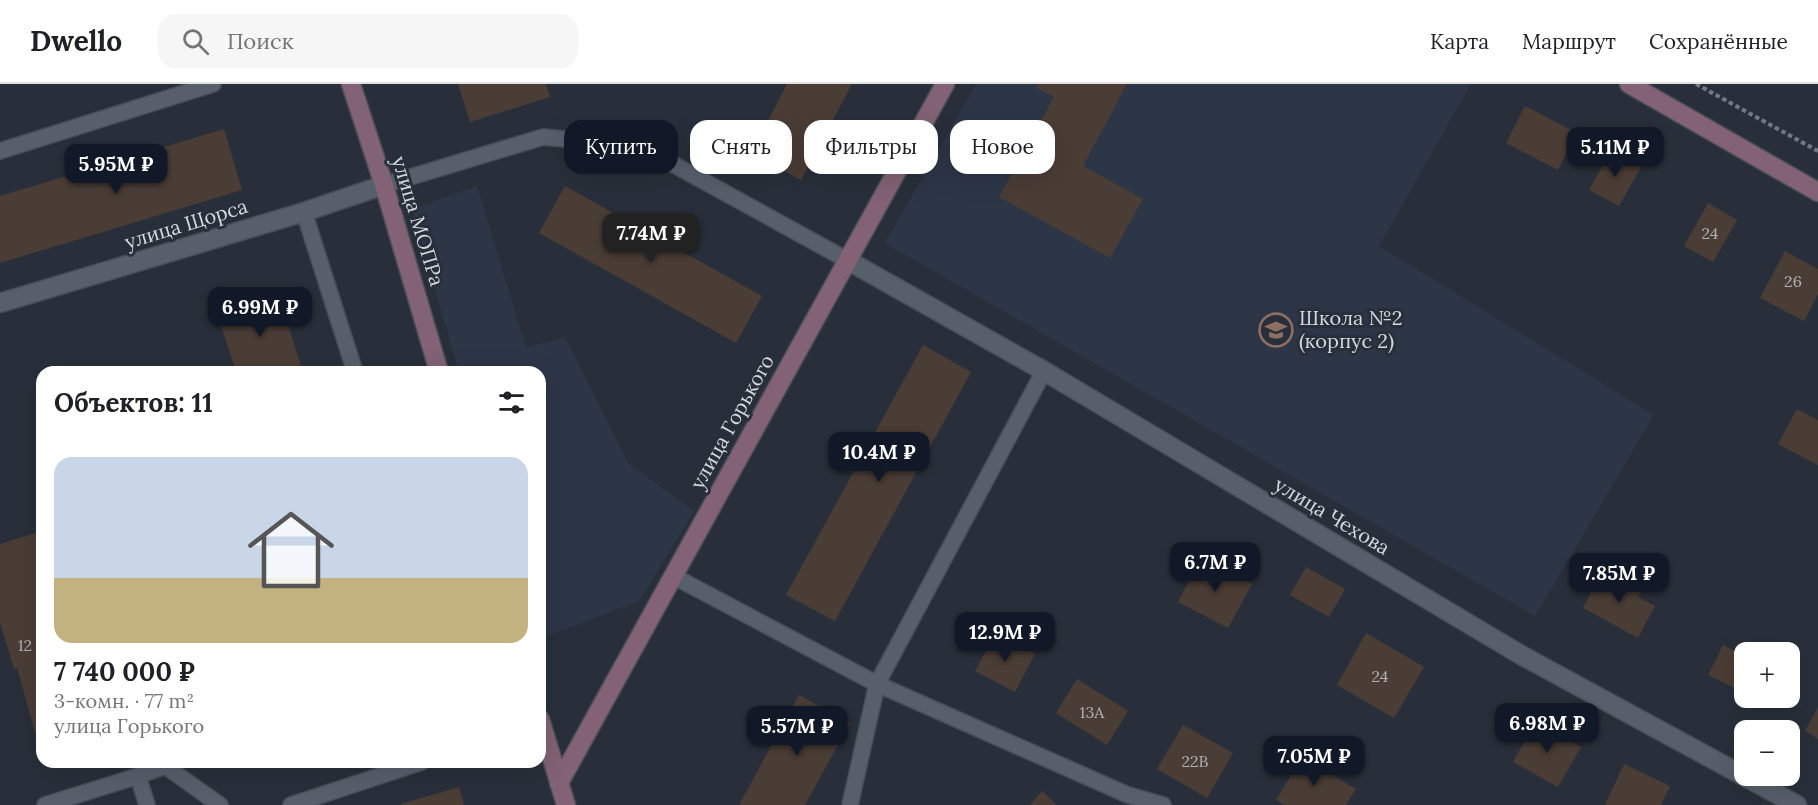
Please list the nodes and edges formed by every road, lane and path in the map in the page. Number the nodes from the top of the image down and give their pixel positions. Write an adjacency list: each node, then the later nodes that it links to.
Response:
1 (213, 84): 7 (lane)
2 (351, 84): 8 (street, улица МОПРа)
3 (945, 84): 11 (street, улица Горького)
4 (1629, 84): 9 (street)
5 (1696, 84): 6 (path)
6 (1818, 151)
7 (0, 152)
8 (384, 185): 10 (street, улица Щорса); 11 (lane); 14 (street, улица МОПРа)
9 (1818, 192)
10 (304, 212): 12 (street, улица Щорса); 13 (lane)
11 (847, 260): 15 (street, улица Чехова); 16 (street, улица Горького)
12 (0, 303)
13 (353, 366)
14 (437, 366)
15 (1044, 371): 17 (lane); 31 (street, улица Чехова)
16 (673, 576): 17 (lane); 23 (street, улица Горького)
17 (878, 684): 29 (lane); 30 (lane)
18 (546, 739): 23 (street)
19 (160, 768): 22 (lane)
20 (168, 768): 26 (lane)
21 (404, 768): 27 (lane)
22 (138, 776): 24 (lane); 25 (lane)
23 (559, 783): 28 (street)
24 (45, 805)
25 (147, 805)
26 (220, 805)
27 (291, 805)
28 (566, 805)
29 (850, 805)
30 (1163, 805)
31 (1797, 805)

